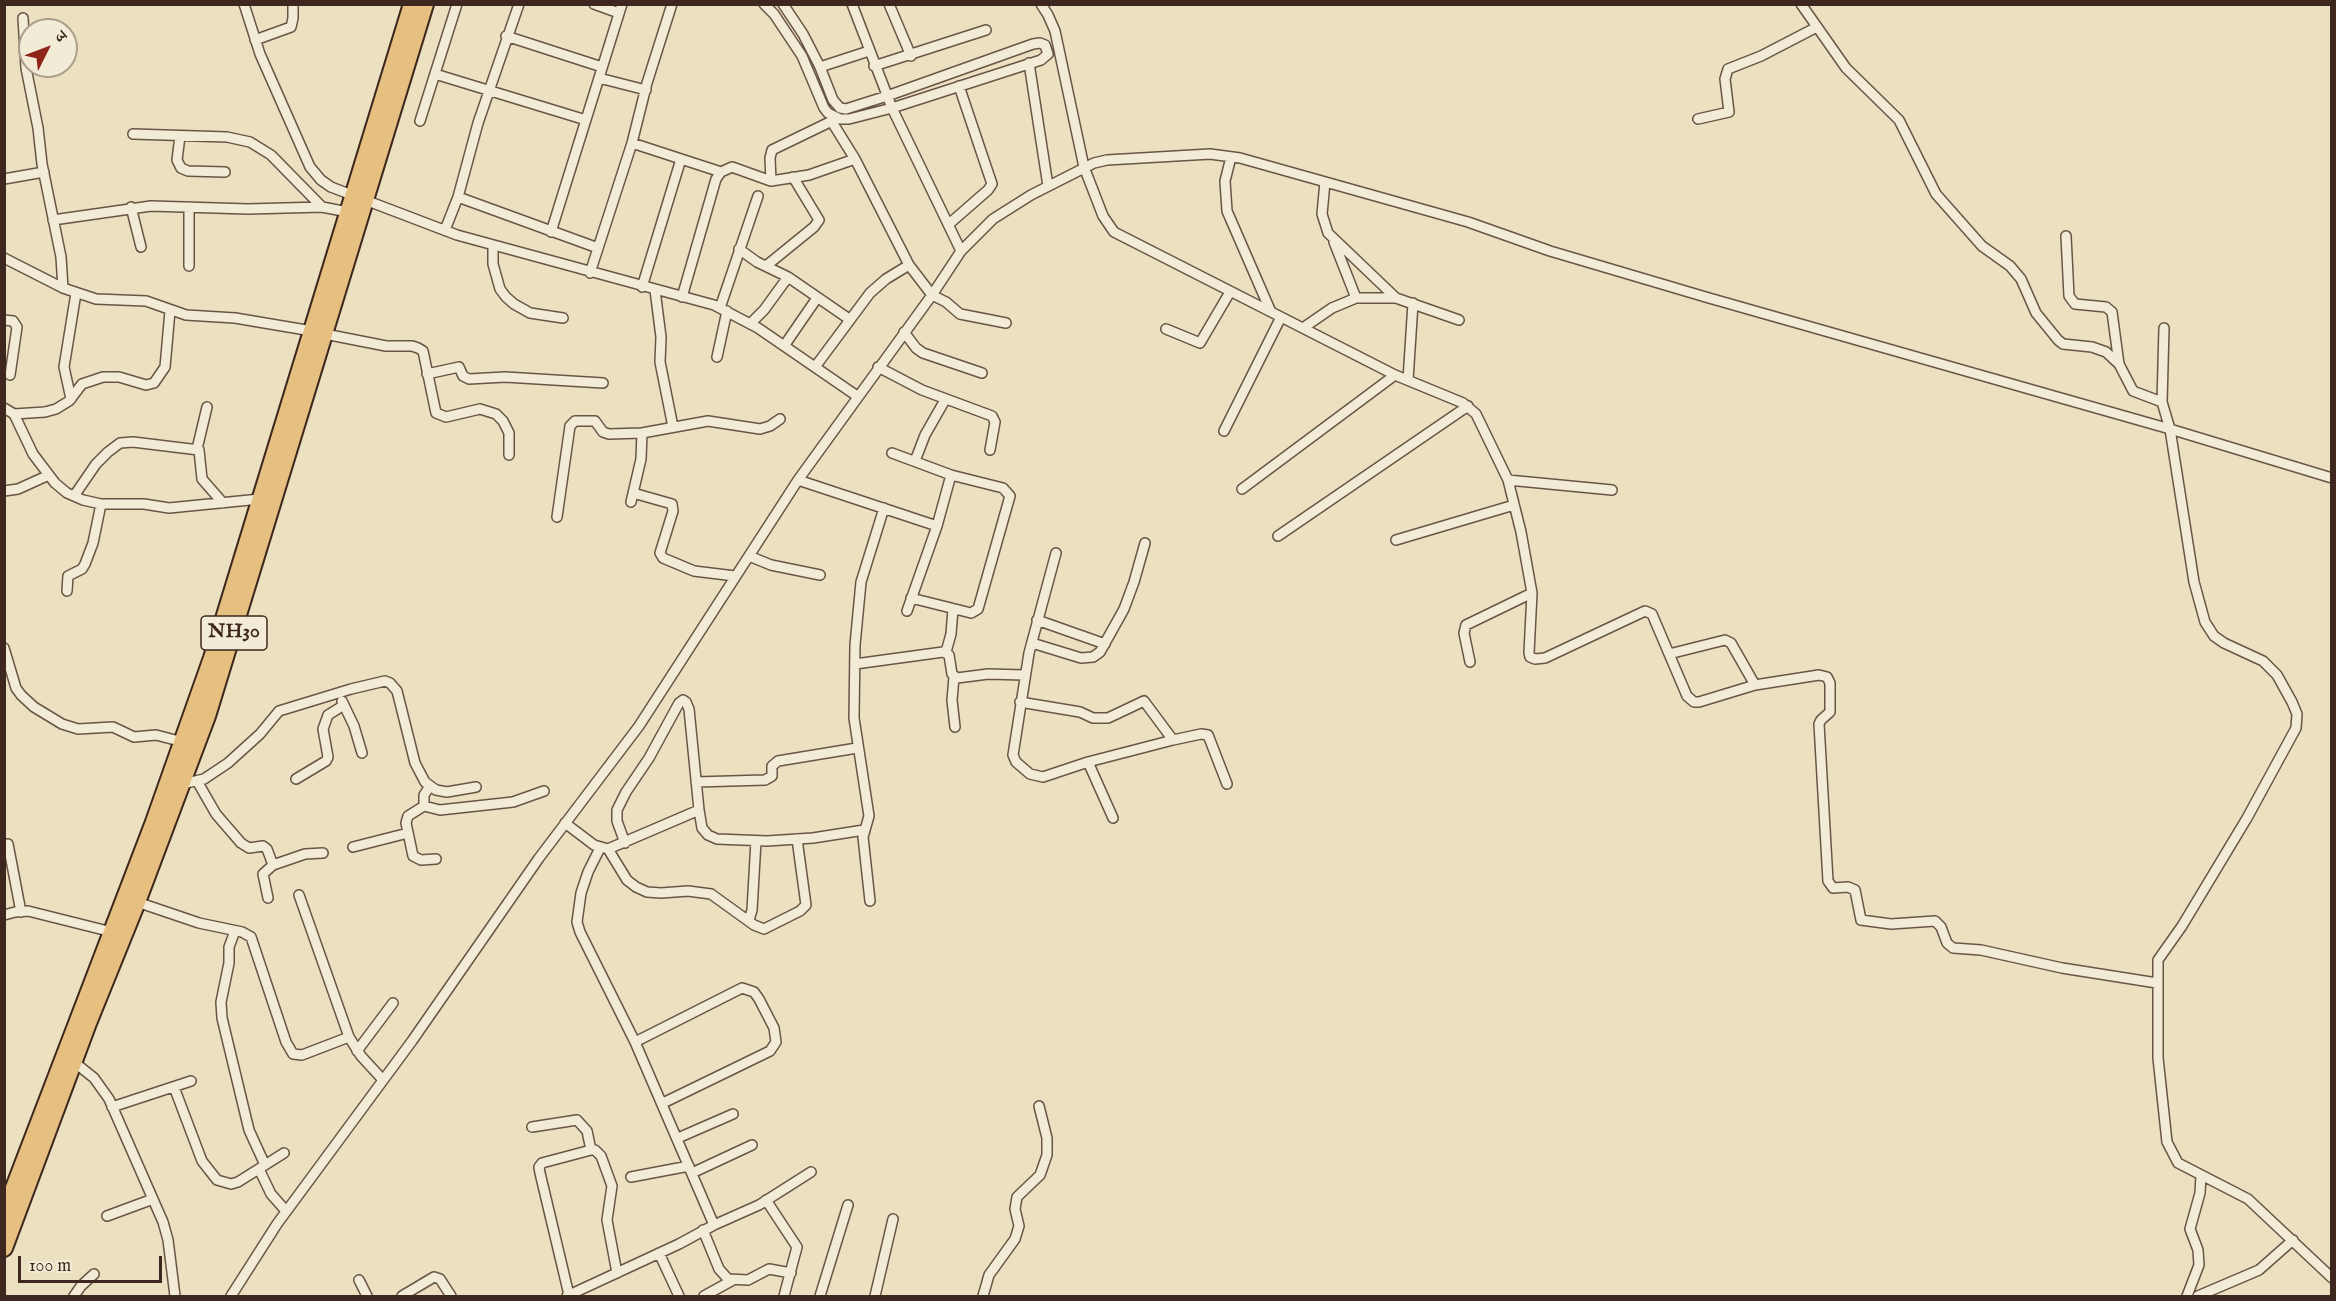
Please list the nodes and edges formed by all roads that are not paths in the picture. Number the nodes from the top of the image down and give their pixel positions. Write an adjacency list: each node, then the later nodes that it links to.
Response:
1 (244, 4): 19 (street)
2 (293, 4): 19 (street)
3 (412, 4): 55 (highway, NH30)
4 (425, 4): 55 (highway, NH30)
5 (457, 4): 26 (street)
6 (519, 4): 18 (street)
7 (594, 4): 15 (street)
8 (672, 4): 31 (street)
9 (764, 4): 37 (street)
10 (783, 4): 25 (street)
11 (852, 4): 20 (street)
12 (889, 4): 21 (street)
13 (1041, 4): 45 (street)
14 (1801, 4): 16 (street)
15 (621, 9): 24 (street)
16 (1817, 27): 35 (street); 106 (street)
17 (986, 30): 21 (street)
18 (506, 36): 24 (street); 30 (street)
19 (255, 40): 55 (street)
20 (869, 51): 23 (street); 25 (street)
21 (911, 56): 23 (street)
22 (1029, 63): 29 (street); 32 (street); 53 (street)
23 (874, 66): 32 (street)
24 (602, 67): 28 (street)
25 (820, 67): 34 (street)
26 (435, 74): 30 (street); 38 (street)
27 (28, 78): 46 (street)
28 (599, 78): 31 (street); 36 (street)
29 (959, 86): 33 (street); 62 (street)
30 (490, 90): 36 (street); 56 (street)
31 (645, 90): 41 (street)
32 (887, 96): 33 (street); 34 (street)
33 (892, 108): 37 (street); 62 (street)
34 (846, 109): 37 (street)
35 (1698, 119)
36 (586, 120): 64 (street)
37 (834, 120): 44 (street); 51 (street)
38 (420, 121)
39 (134, 134): 40 (street)
40 (180, 136): 47 (street); 59 (street)
41 (632, 143): 43 (street); 69 (street)
42 (1231, 157): 45 (street); 52 (street); 91 (street)
43 (681, 159): 48 (street); 78 (street)
44 (855, 159): 49 (street); 73 (street)
45 (1084, 167): 53 (street); 81 (street)
46 (44, 172): 50 (street); 61 (street)
47 (225, 172)
48 (721, 172): 51 (street); 84 (street)
49 (793, 177): 51 (street); 75 (street)
50 (4, 179)
51 (771, 181)
52 (1326, 182): 66 (street); 125 (street)
53 (1048, 186): 71 (street)
54 (758, 196): 70 (street)
55 (359, 198): 60 (highway, NH30); 63 (street); 103 (highway, NH30)
56 (458, 198): 63 (street); 64 (street)
57 (131, 207): 58 (street); 61 (street); 68 (street)
58 (189, 207): 59 (street); 74 (street)
59 (322, 207): 60 (street)
60 (348, 212): 103 (highway, NH30)
61 (53, 220): 79 (street)
62 (949, 224): 71 (street)
63 (445, 230): 67 (street)
64 (551, 232): 69 (street)
65 (2066, 237): 106 (street)
66 (1334, 240): 86 (street); 87 (street)
67 (493, 245): 76 (street); 93 (street)
68 (141, 247)
69 (598, 248): 76 (street)
70 (739, 249): 75 (street); 90 (street)
71 (961, 251): 83 (street)
72 (4, 258): 79 (street)
73 (909, 265): 83 (street); 95 (street)
74 (189, 266)
75 (766, 266): 77 (street)
76 (590, 273): 78 (street)
77 (788, 277): 85 (street); 98 (street)
78 (642, 286): 80 (street)
79 (63, 288): 82 (street)
80 (655, 290): 84 (street); 124 (street)
81 (1230, 292): 91 (street); 101 (street)
82 (76, 293): 89 (street); 116 (street)
83 (932, 295): 97 (street); 102 (street)
84 (682, 297): 90 (street)
85 (817, 298): 95 (street); 104 (street)
86 (1356, 298): 87 (street); 99 (street)
87 (1396, 298): 88 (street)
88 (1413, 303): 96 (street); 113 (street)
89 (170, 310): 103 (street); 116 (street)
90 (724, 310): 98 (street); 105 (street)
91 (1271, 312): 92 (street)
92 (1281, 317): 99 (street); 126 (street)
93 (563, 318)
94 (4, 320): 111 (street)
95 (849, 320): 107 (street)
96 (1459, 320)
97 (1006, 323)
98 (750, 324): 104 (street)
99 (1303, 328): 112 (street)
100 (2164, 328): 118 (street)
101 (1166, 329)
102 (904, 332): 108 (street); 109 (street)
103 (319, 333): 110 (street); 142 (highway, NH30); 182 (highway, NH30)
104 (784, 346): 107 (street)
105 (717, 357)
106 (2119, 364): 118 (street)
107 (815, 367): 115 (street)
108 (878, 367): 115 (street); 117 (street)
109 (982, 373)
110 (427, 374): 114 (street); 131 (street)
111 (10, 375)
112 (1395, 375): 113 (street); 138 (street)
113 (1408, 380): 119 (street)
114 (603, 383)
115 (857, 396): 136 (street)
116 (71, 399): 122 (street)
117 (945, 400): 129 (street); 132 (street)
118 (2162, 402): 125 (street)
119 (1468, 406): 137 (street); 149 (street)
120 (207, 407): 128 (street)
121 (4, 408): 122 (street)
122 (14, 414): 134 (street)
123 (780, 419): 124 (street)
124 (673, 427): 127 (street)
125 (2169, 429): 135 (street); 212 (street)
126 (1224, 431)
127 (642, 433): 147 (street); 155 (street)
128 (197, 449): 141 (street); 143 (street)
129 (990, 450)
130 (892, 453): 132 (street)
131 (509, 455)
132 (915, 461): 133 (street)
133 (951, 474): 148 (street); 159 (street)
134 (49, 475): 140 (street); 141 (street)
135 (2331, 478)
136 (798, 480): 146 (street); 153 (street)
137 (1508, 480): 139 (street); 145 (street)
138 (1242, 489)
139 (1612, 490)
140 (4, 491)
141 (74, 496): 144 (street)
142 (260, 499): 143 (street); 177 (highway, NH30)
143 (223, 503): 144 (street)
144 (100, 504): 156 (street)
145 (1514, 505): 150 (street); 157 (street)
146 (884, 508): 148 (street); 168 (street)
147 (557, 517)
148 (937, 526): 158 (street)
149 (1278, 536)
150 (1396, 540)
151 (1145, 543): 163 (street)
152 (1056, 553): 161 (street)
153 (749, 556): 154 (street); 155 (street)
154 (820, 575)
155 (735, 576): 191 (street)
156 (67, 591)
157 (1532, 593): 166 (street); 167 (street)
158 (911, 598): 159 (street); 160 (street)
159 (953, 609): 165 (street)
160 (907, 611)
161 (1038, 620): 162 (street); 163 (street)
162 (1032, 643): 163 (street); 169 (street)
163 (1105, 644)
164 (4, 648): 177 (street)
165 (946, 652): 168 (street); 170 (street)
166 (1669, 654): 171 (street); 171 (street)
167 (1470, 662)
168 (855, 664): 178 (street)
169 (1024, 675): 170 (street); 173 (street)
170 (954, 677): 175 (street)
171 (1755, 685): 212 (street)
172 (338, 694): 174 (street); 182 (street); 185 (street)
173 (1020, 702): 176 (street); 180 (street)
174 (344, 705): 179 (street); 181 (street)
175 (955, 727)
176 (1173, 740): 180 (street); 184 (street)
177 (183, 742): 211 (highway, NH30)
178 (857, 748): 183 (street); 192 (street)
179 (362, 753)
180 (1088, 762): 190 (street)
181 (296, 779)
182 (190, 782): 202 (street); 206 (highway, NH30)
183 (696, 782): 189 (street); 196 (street)
184 (1227, 784)
185 (430, 786): 186 (street); 188 (street)
186 (476, 787)
187 (544, 791): 188 (street)
188 (424, 806): 193 (street)
189 (699, 810): 195 (street); 196 (street)
190 (1113, 818)
191 (565, 823): 199 (street); 218 (street)
192 (864, 830): 194 (street); 205 (street)
193 (408, 833): 198 (street); 201 (street)
194 (797, 839): 195 (street); 209 (street)
195 (756, 841): 209 (street)
196 (625, 843): 199 (street)
197 (8, 844): 207 (street)
198 (353, 847)
199 (604, 849): 209 (street); 215 (street)
200 (323, 853): 202 (street)
201 (436, 859)
202 (273, 865): 204 (street)
203 (299, 895): 214 (street)
204 (268, 898)
205 (870, 901)
206 (137, 902): 210 (street); 217 (highway, NH30)
207 (21, 912): 208 (street); 211 (street)
208 (4, 915)
209 (749, 920)
210 (235, 931): 214 (street); 230 (street)
211 (112, 932): 239 (highway, NH30)
212 (2157, 983): 233 (street)
213 (393, 1003): 216 (street)
214 (349, 1037): 216 (street)
215 (635, 1042): 221 (street); 221 (street)
216 (357, 1051): 218 (street)
217 (74, 1062): 223 (street); 245 (highway, NH30)
218 (383, 1080): 238 (street)
219 (191, 1081): 220 (street)
220 (174, 1087): 223 (street); 230 (street)
221 (663, 1103): 226 (street)
222 (1039, 1106): 265 (street)
223 (112, 1107): 235 (street)
224 (733, 1114): 226 (street)
225 (532, 1127): 228 (street)
226 (678, 1138): 231 (street)
227 (752, 1145): 231 (street)
228 (591, 1150): 247 (street); 259 (street)
229 (284, 1154): 230 (street)
230 (262, 1167): 238 (street)
231 (690, 1170): 234 (street); 242 (street)
232 (811, 1172): 236 (street)
233 (2201, 1176): 244 (street); 266 (street)
234 (631, 1177)
235 (153, 1199): 240 (street); 254 (street)
236 (766, 1200): 242 (street); 248 (street)
237 (848, 1205): 263 (street)
238 (286, 1211): 255 (street)
239 (4, 1214)
240 (107, 1216)
241 (893, 1219): 264 (street)
242 (714, 1225): 243 (street)
243 (703, 1230): 246 (street); 252 (street)
244 (2294, 1240): 250 (street); 267 (street)
245 (4, 1248)
246 (659, 1253): 247 (street); 260 (street)
247 (617, 1273): 259 (street)
248 (791, 1273): 252 (street); 262 (street)
249 (94, 1274): 253 (street)
250 (2331, 1278)
251 (359, 1280): 256 (street)
252 (733, 1280): 261 (street)
253 (74, 1296)
254 (175, 1296)
255 (231, 1296)
256 (367, 1296)
257 (402, 1296): 258 (street)
258 (451, 1296)
259 (568, 1296)
260 (679, 1296)
261 (704, 1296)
262 (784, 1296)
263 (820, 1296)
264 (874, 1296)
265 (983, 1296)
266 (2187, 1296)
267 (2198, 1296)

